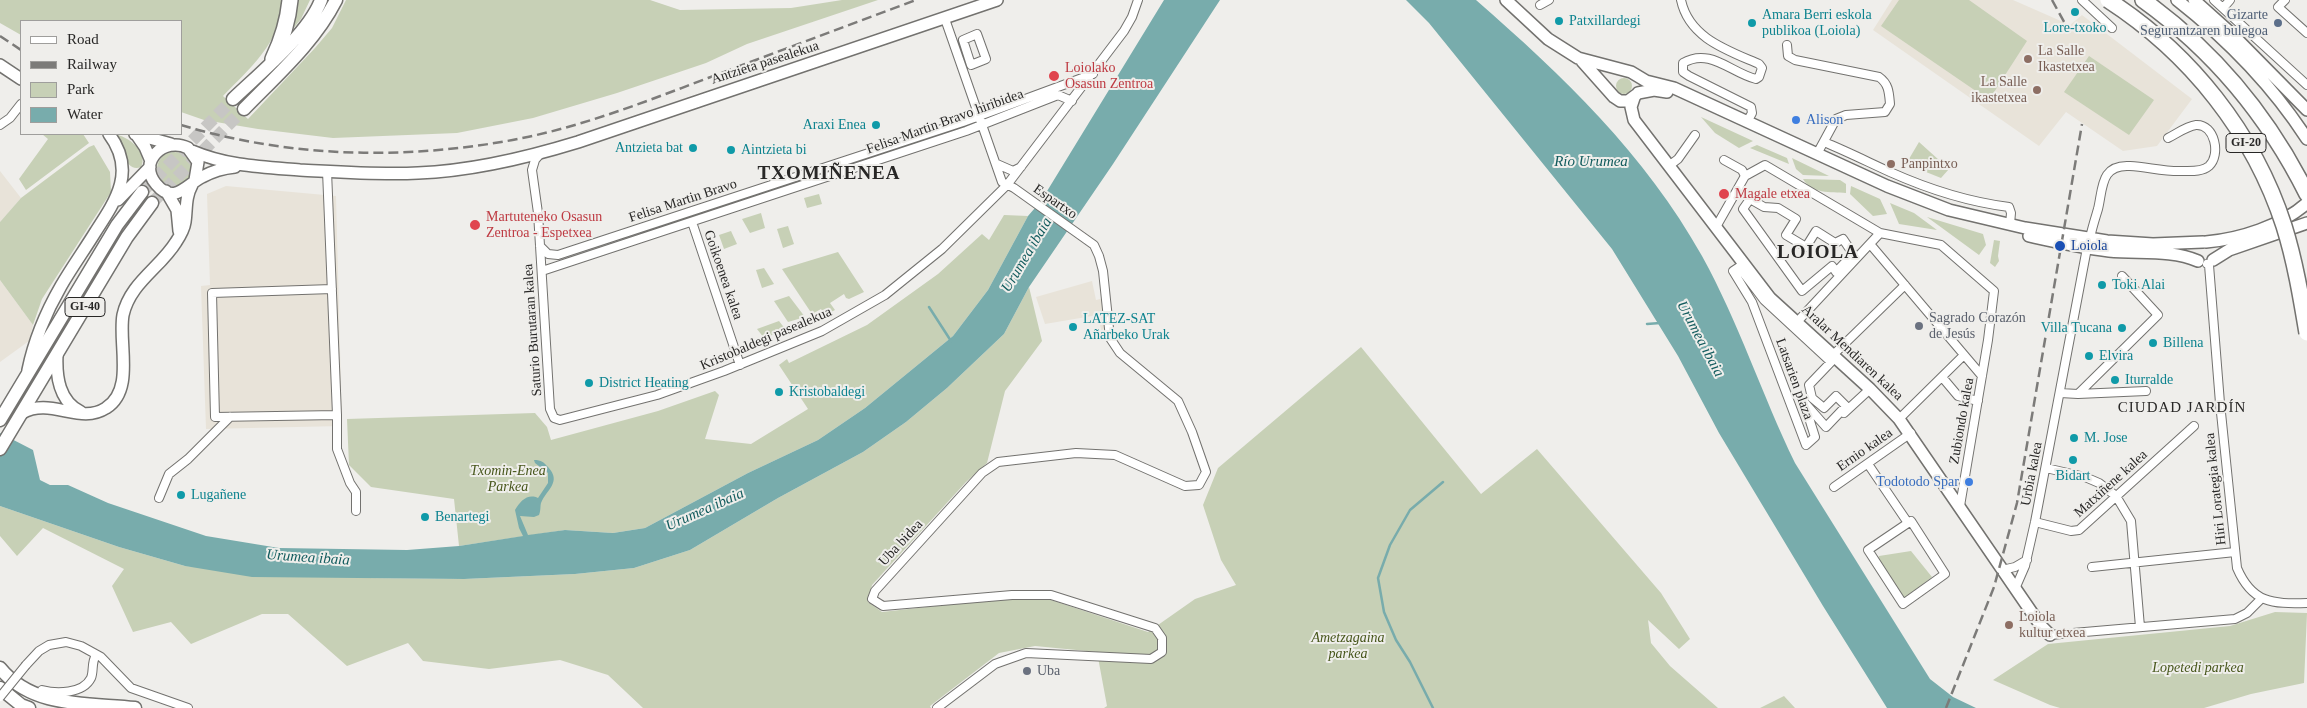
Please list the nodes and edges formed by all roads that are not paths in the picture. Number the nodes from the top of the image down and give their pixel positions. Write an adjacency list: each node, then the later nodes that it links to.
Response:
1 (290, 0): 24 (highway)
2 (321, 0): 24 (main road)
3 (336, 0): 36 (main road)
4 (997, 0): 19 (main road, Antzieta pasealekua)
5 (1138, 0): 27 (street, Kristobaldegi pasealekua)
6 (1506, 0): 23 (main road)
7 (1549, 0): 17 (street)
8 (1681, 0): 39 (street)
9 (2082, 0): 20 (street)
10 (2108, 0): 89 (highway, GI-20, bridge)
11 (2143, 0): 67 (highway, GI-20)
12 (2177, 0): 47 (main road)
13 (2194, 0): 37 (main road)
14 (2214, 0): 18 (street)
15 (2230, 0): 18 (street)
16 (2285, 0): 21 (street)
17 (1540, 5)
18 (2223, 8): 30 (street)
19 (945, 18): 38 (street); 51 (main road, Antzieta pasealekua)
20 (2112, 28)
21 (2307, 33)
22 (1787, 45): 48 (street)
23 (1578, 58): 26 (main road); 31 (main road)
24 (273, 60): 33 (main road)
25 (0, 65): 29 (main road)
26 (1624, 71): 28 (main road); 31 (main road)
27 (1092, 74): 34 (street, Kristobaldegi pasealekua); 38 (street, Felisa Martin Bravo)
28 (1637, 77): 32 (main road); 39 (main road)
29 (20, 78)
30 (2307, 85)
31 (1611, 94): 32 (main road)
32 (1636, 96): 57 (main road, Aralar Mendiaren kalea); 80 (main road)
33 (234, 100)
34 (1072, 101): 40 (street, Felisa Martin Bravo hiribidea); 59 (street, Kristobaldegi pasealekua)
35 (20, 105): 41 (street)
36 (244, 109)
37 (2307, 110)
38 (978, 116): 40 (street); 82 (street, Felisa Martin Bravo)
39 (1747, 122): 52 (main road)
40 (981, 124): 56 (street); 71 (street, Felisa Martin Bravo hiribidea)
41 (0, 125)
42 (110, 135): 70 (main road)
43 (136, 135): 55 (main road)
44 (139, 135): 49 (main road)
45 (1695, 135): 57 (street)
46 (2168, 138): 80 (street, Urbia kalea)
47 (2307, 139)
48 (1824, 142): 52 (street); 73 (street)
49 (171, 144): 50 (main road); 55 (main road)
50 (192, 151): 58 (main road); 63 (main road)
51 (542, 153): 53 (main road, Antzieta pasealekua); 60 (street)
52 (1817, 154): 73 (main road)
53 (519, 158): 60 (street); 61 (main road, Antzieta pasealekua)
54 (1724, 160): 62 (street)
55 (150, 164): 65 (main road); 70 (main road)
56 (997, 164): 59 (street); 64 (street)
57 (1670, 165): 74 (main road, Aralar Mendiaren kalea)
58 (247, 166): 61 (main road, Antzieta pasealekua); 63 (main road)
59 (1021, 167): 64 (street, Kristobaldegi pasealekua)
60 (532, 170): 82 (street, Saturio Burutaran kalea)
61 (327, 171): 87 (street)
62 (1746, 176): 74 (street); 75 (street)
63 (194, 183): 65 (main road); 76 (main road)
64 (1007, 185): 77 (street, Espartxo); 93 (street, Kristobaldegi pasealekua)
65 (166, 191): 76 (main road)
66 (142, 192): 94 (main road, GI-40)
67 (2307, 194)
68 (152, 203): 90 (main road, GI-40)
69 (2307, 204): 78 (main road)
70 (113, 205): 94 (main road)
71 (692, 222): 84 (street, Felisa Martin Bravo hiribidea); 93 (street, Goikoenea kalea)
72 (2307, 223): 83 (main road)
73 (2010, 224): 80 (main road)
74 (1716, 227): 88 (main road, Aralar Mendiaren kalea)
75 (1880, 233): 81 (street); 95 (street, Zubiondo kalea)
76 (180, 235): 103 (main road)
77 (1088, 240): 139 (street, Uba bidea)
78 (2204, 242): 80 (main road); 83 (main road); 83 (main road)
79 (1835, 243): 79 (street)
80 (2089, 243): 83 (main road); 99 (street, Urbia kalea)
81 (1870, 244): 86 (street); 88 (street)
82 (540, 246): 84 (street, Saturio Burutaran kalea)
83 (2206, 262): 122 (street, Hiri Lorategia kalea)
84 (542, 270): 108 (street, Saturio Burutaran kalea)
85 (2122, 276): 100 (street)
86 (1905, 285): 91 (street); 92 (street)
87 (332, 289): 104 (street); 105 (street)
88 (1796, 322): 92 (main road, Aralar Mendiaren kalea)
89 (2307, 333)
90 (57, 355): 102 (main road, GI-40); 103 (main road)
91 (1964, 355): 95 (street); 96 (street)
92 (1831, 360): 92 (street, Latsarien plaza); 97 (main road, Aralar Mendiaren kalea)
93 (740, 365): 108 (street, Kristobaldegi pasealekua)
94 (27, 376): 106 (main road, GI-40)
95 (1982, 376): 101 (street, Zubiondo kalea)
96 (1942, 377): 101 (street); 107 (street)
97 (1870, 389): 107 (main road, Aralar Mendiaren kalea); 111 (street)
98 (2146, 391): 100 (street)
99 (2060, 393): 100 (street); 114 (street, Urbia kalea)
100 (2078, 394)
101 (1978, 401): 118 (street, Zubiondo kalea)
102 (22, 413): 103 (main road); 112 (main road, GI-40)
103 (88, 414)
104 (337, 415): 105 (street); 119 (street)
105 (230, 417): 117 (street)
106 (1, 419)
107 (1899, 419): 110 (main road, Aralar Mendiaren kalea)
108 (563, 420)
109 (2194, 426): 116 (street, Matxiñene kalea)
110 (1911, 434): 113 (street, Ernio kalea); 118 (main road, Aralar Mendiaren kalea)
111 (1816, 440)
112 (0, 449)
113 (1868, 464): 115 (street, Ernio kalea); 120 (street)
114 (2046, 468): 116 (street); 121 (street, Urbia kalea)
115 (1834, 487)
116 (2116, 496): 121 (street, Matxiñene kalea); 124 (street)
117 (159, 498)
118 (1960, 506): 126 (main road, Aralar Mendiaren kalea)
119 (356, 511)
120 (1906, 520)
121 (2035, 522): 123 (street, Urbia kalea)
122 (2235, 552): 124 (street); 128 (street, Hiri Lorategia kalea)
123 (2027, 560): 126 (street); 127 (street, Urbia kalea)
124 (2134, 562): 125 (street); 131 (street)
125 (2092, 567)
126 (2002, 570): 127 (main road, Aralar Mendiaren kalea)
127 (2014, 588): 132 (main road, Aralar Mendiaren kalea)
128 (2261, 599): 129 (street); 131 (street)
129 (2307, 603)
130 (1902, 604): 130 (street)
131 (2140, 627): 132 (street)
132 (2050, 635)
133 (96, 655): 134 (street); 135 (street, bridge); 138 (street)
134 (2, 678): 136 (main road); 137 (main road)
135 (0, 697)
136 (29, 708)
137 (135, 708)
138 (188, 708)
139 (937, 708)

